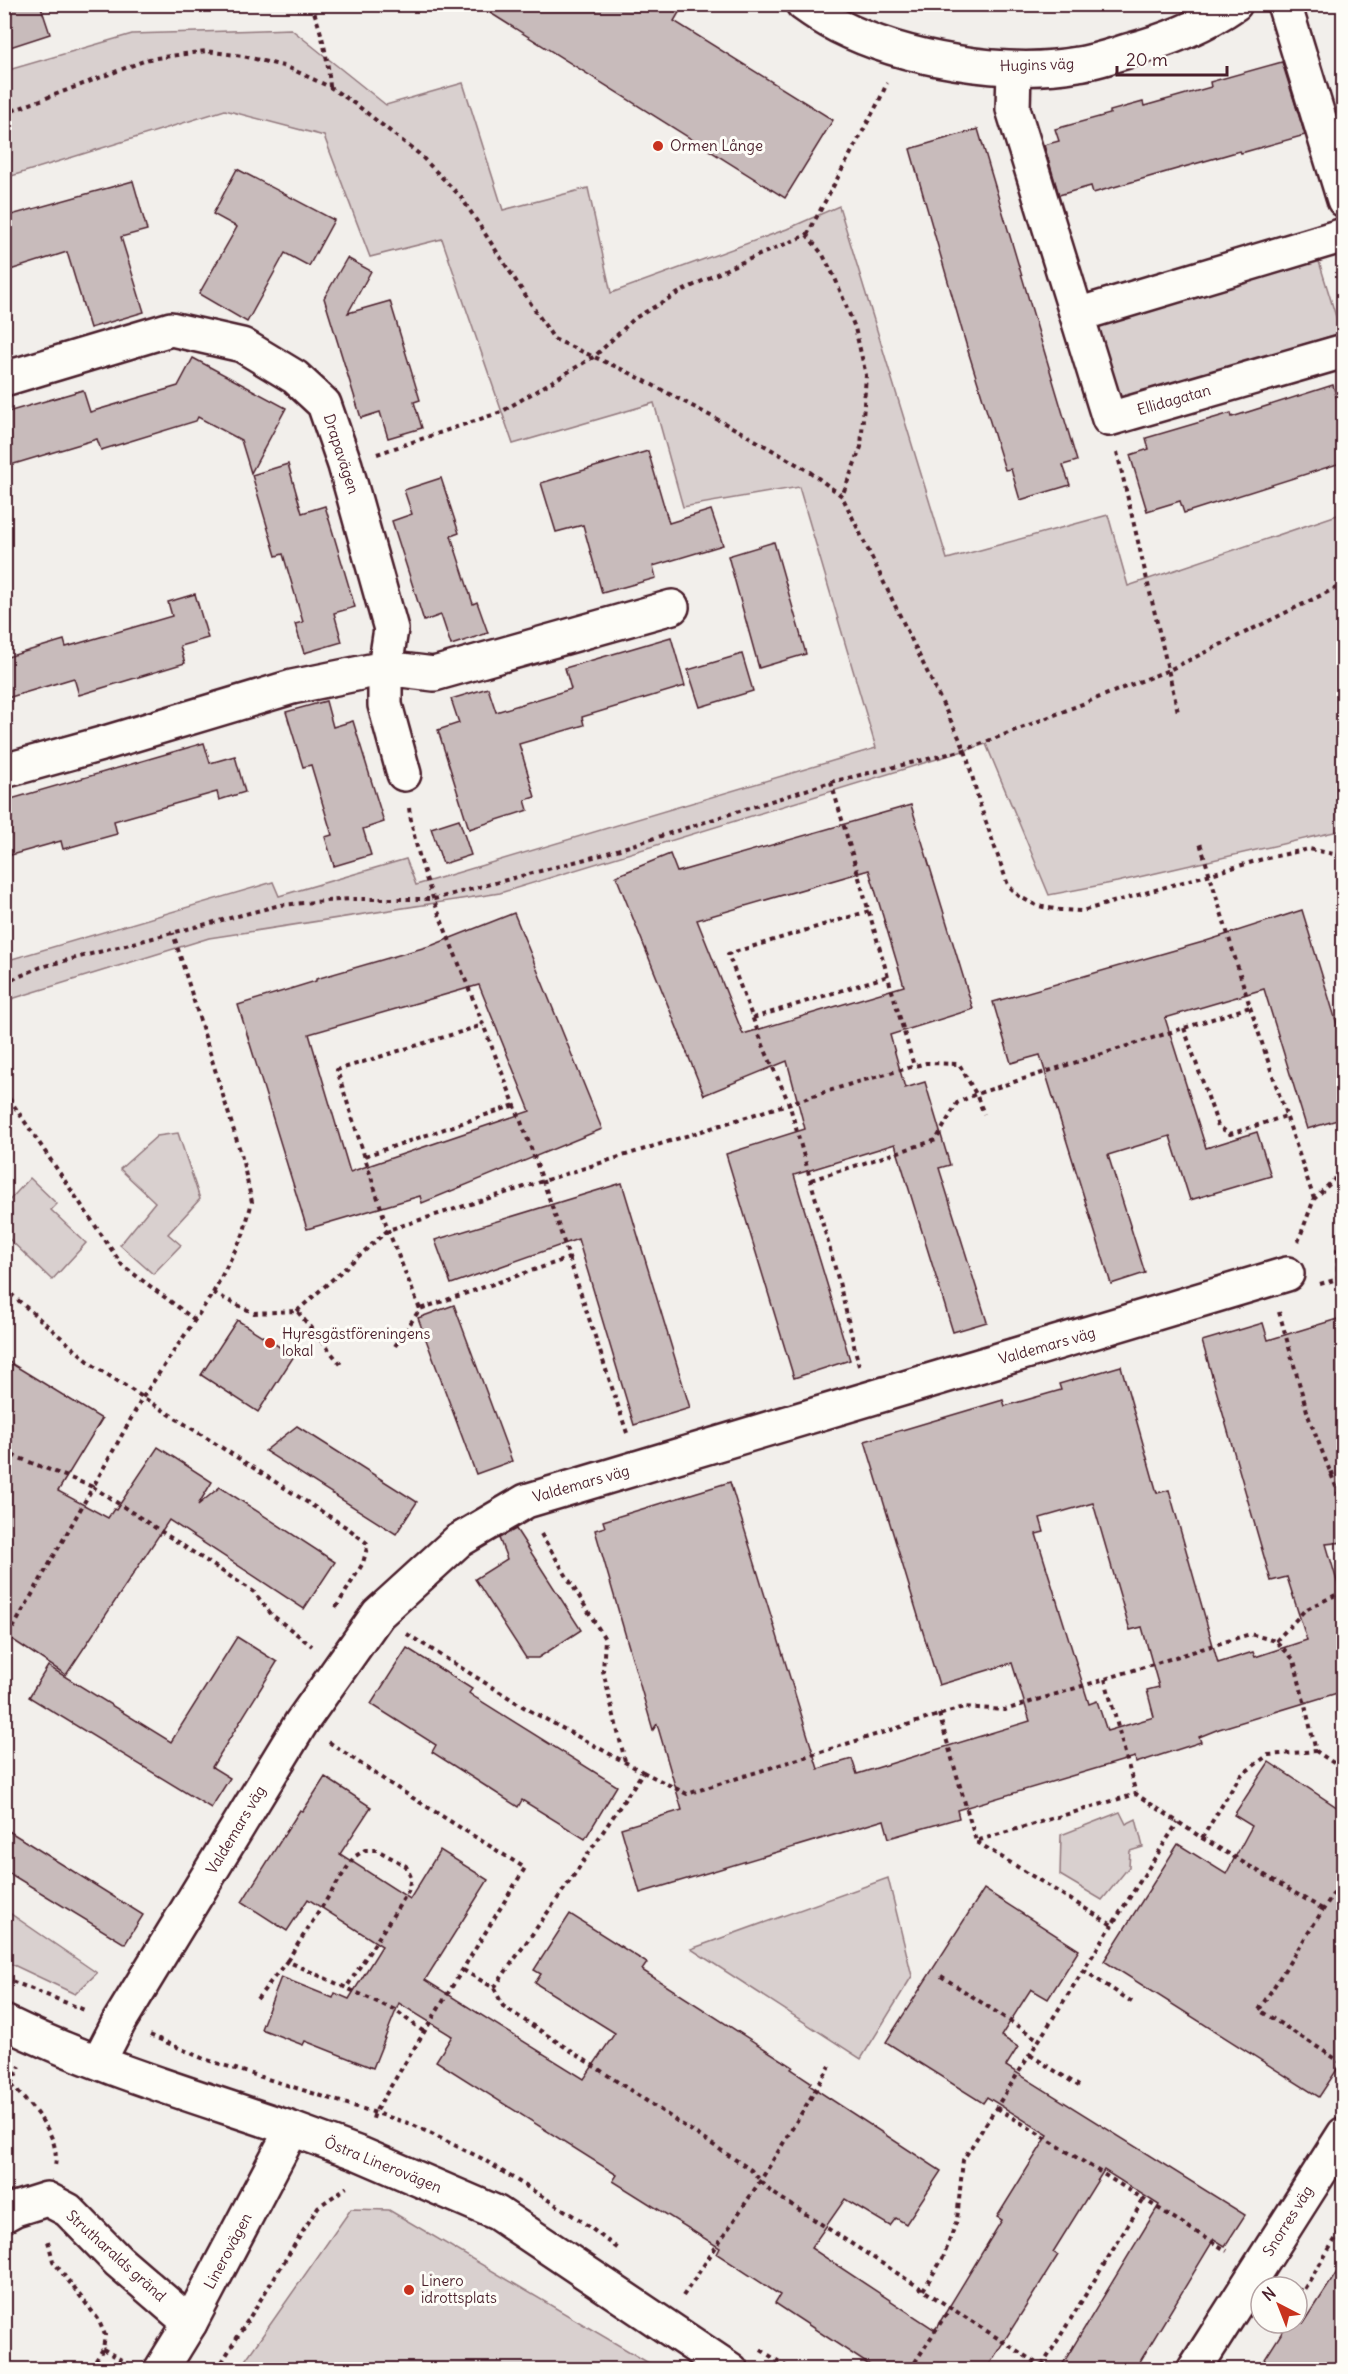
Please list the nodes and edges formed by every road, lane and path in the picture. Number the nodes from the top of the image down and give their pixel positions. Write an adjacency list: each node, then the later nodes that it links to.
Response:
1 (311, 4): 7 (path)
2 (803, 4): 5 (street, Hugins väg)
3 (1235, 4): 5 (street, Hugins väg)
4 (1284, 4): 9 (street)
5 (1014, 69): 12 (street)
6 (886, 84): 10 (path)
7 (330, 87): 8 (path); 14 (path)
8 (4, 114)
9 (1344, 200)
10 (807, 235): 14 (path); 18 (path)
11 (1344, 235): 12 (street)
12 (1077, 315): 16 (street)
13 (1344, 351): 16 (street, Ellidagatan)
14 (595, 356): 17 (path); 18 (path)
15 (4, 379): 17 (street, Drapavägen)
16 (1109, 419): 22 (path)
17 (345, 465): 21 (street, Drapavägen)
18 (842, 496): 24 (path)
19 (1344, 584): 22 (path)
20 (672, 606): 21 (street)
21 (385, 668): 25 (street); 26 (street, Drapavägen)
22 (1169, 670): 23 (path); 24 (path)
23 (1178, 712)
24 (965, 750): 27 (path); 30 (path)
25 (4, 771)
26 (404, 774): 31 (path)
27 (831, 783): 31 (path); 32 (path)
28 (1200, 843): 30 (path)
29 (1344, 856): 30 (path)
30 (1210, 874): 36 (path)
31 (434, 899): 33 (path); 38 (path)
32 (869, 911): 34 (path); 37 (path)
33 (173, 933): 35 (path); 58 (path)
34 (888, 976): 37 (path); 40 (path)
35 (4, 983)
36 (1250, 1007): 39 (path); 46 (path)
37 (753, 1018): 43 (path)
38 (483, 1025): 44 (path); 47 (path)
39 (1184, 1028): 42 (path); 46 (path)
40 (914, 1066): 42 (path); 43 (path)
41 (4, 1091): 61 (path)
42 (976, 1094): 45 (path); 49 (path)
43 (789, 1103): 49 (path); 50 (path)
44 (515, 1106): 47 (path); 50 (path)
45 (984, 1114)
46 (1286, 1116): 51 (path)
47 (365, 1156): 52 (path)
48 (1344, 1170): 51 (path)
49 (811, 1180): 65 (path)
50 (544, 1181): 52 (path); 54 (path)
51 (1314, 1199): 55 (path)
52 (388, 1230): 59 (path); 60 (path)
53 (1336, 1246): 56 (path)
54 (568, 1258): 59 (path); 69 (path)
55 (1279, 1276): 65 (street, Valdemars väg); 71 (path)
56 (1317, 1285)
57 (4, 1288): 64 (path)
58 (213, 1293): 60 (path); 61 (path)
59 (420, 1309): 62 (path)
60 (297, 1311): 63 (path)
61 (195, 1320): 64 (path)
62 (395, 1346)
63 (342, 1366)
64 (143, 1397): 72 (path); 77 (path)
65 (867, 1399): 69 (street, Valdemars väg)
66 (4, 1452): 67 (path)
67 (10, 1455): 68 (path); 72 (path)
68 (4, 1466)
69 (638, 1468): 73 (street, Valdemars väg)
70 (1344, 1470): 71 (path)
71 (1330, 1474): 74 (path)
72 (93, 1487): 78 (path); 80 (path)
73 (526, 1501): 76 (street, Valdemars väg); 85 (path)
74 (1344, 1508)
75 (1344, 1591): 79 (path)
76 (378, 1614): 83 (street, Valdemars väg); 85 (path)
77 (329, 1618)
78 (317, 1637)
79 (1276, 1641): 81 (path); 84 (path)
80 (4, 1644)
81 (1105, 1679): 82 (path); 88 (path)
82 (939, 1714): 87 (path); 91 (path)
83 (302, 1723): 96 (path); 109 (street, Valdemars väg)
84 (1316, 1751): 86 (path); 90 (path)
85 (625, 1762): 87 (path)
86 (1344, 1770)
87 (643, 1772): 100 (path)
88 (1136, 1794): 89 (path); 91 (path)
89 (1178, 1822): 90 (path); 94 (path)
90 (1202, 1838): 93 (path)
91 (976, 1841): 94 (path)
92 (1344, 1877): 93 (path)
93 (1324, 1910): 110 (path)
94 (1112, 1925): 97 (path)
95 (287, 1961): 99 (path); 99 (path); 101 (path)
96 (463, 1970): 100 (path); 105 (path)
97 (1083, 1970): 102 (path); 107 (path)
98 (941, 1976): 107 (path)
99 (346, 1988): 105 (path)
100 (494, 1988): 117 (path)
101 (257, 1999)
102 (1132, 2002)
103 (4, 2022): 109 (street, Östra Linerovägen)
104 (152, 2025): 106 (path)
105 (424, 2032): 116 (path)
106 (147, 2034)
107 (1039, 2040): 108 (path)
108 (1030, 2055): 112 (path); 113 (path)
109 (99, 2061): 114 (street, Östra Linerovägen)
110 (1344, 2064)
111 (830, 2066): 117 (path)
112 (1079, 2086)
113 (996, 2108): 118 (path); 123 (path)
114 (292, 2129): 116 (street, Östra Linerovägen); 126 (street, Linerovägen)
115 (1344, 2134): 121 (street, Snorres väg)
116 (360, 2154): 131 (path); 132 (street, Östra Linerovägen)
117 (761, 2180): 123 (path); 124 (path)
118 (1144, 2199): 121 (path); 128 (path)
119 (4, 2215): 126 (street, Strutharalds gränd)
120 (1344, 2225): 122 (path)
121 (1257, 2270): 135 (street, Snorres väg)
122 (1309, 2281)
123 (923, 2290): 125 (path)
124 (683, 2297)
125 (950, 2308): 128 (path); 133 (path)
126 (190, 2322): 130 (street, Linerovägen)
127 (103, 2349): 129 (path)
128 (1042, 2366): 134 (path)
129 (137, 2370)
130 (161, 2370)
131 (217, 2370)
132 (731, 2370)
133 (910, 2370)
134 (1047, 2370)
135 (1194, 2370)

